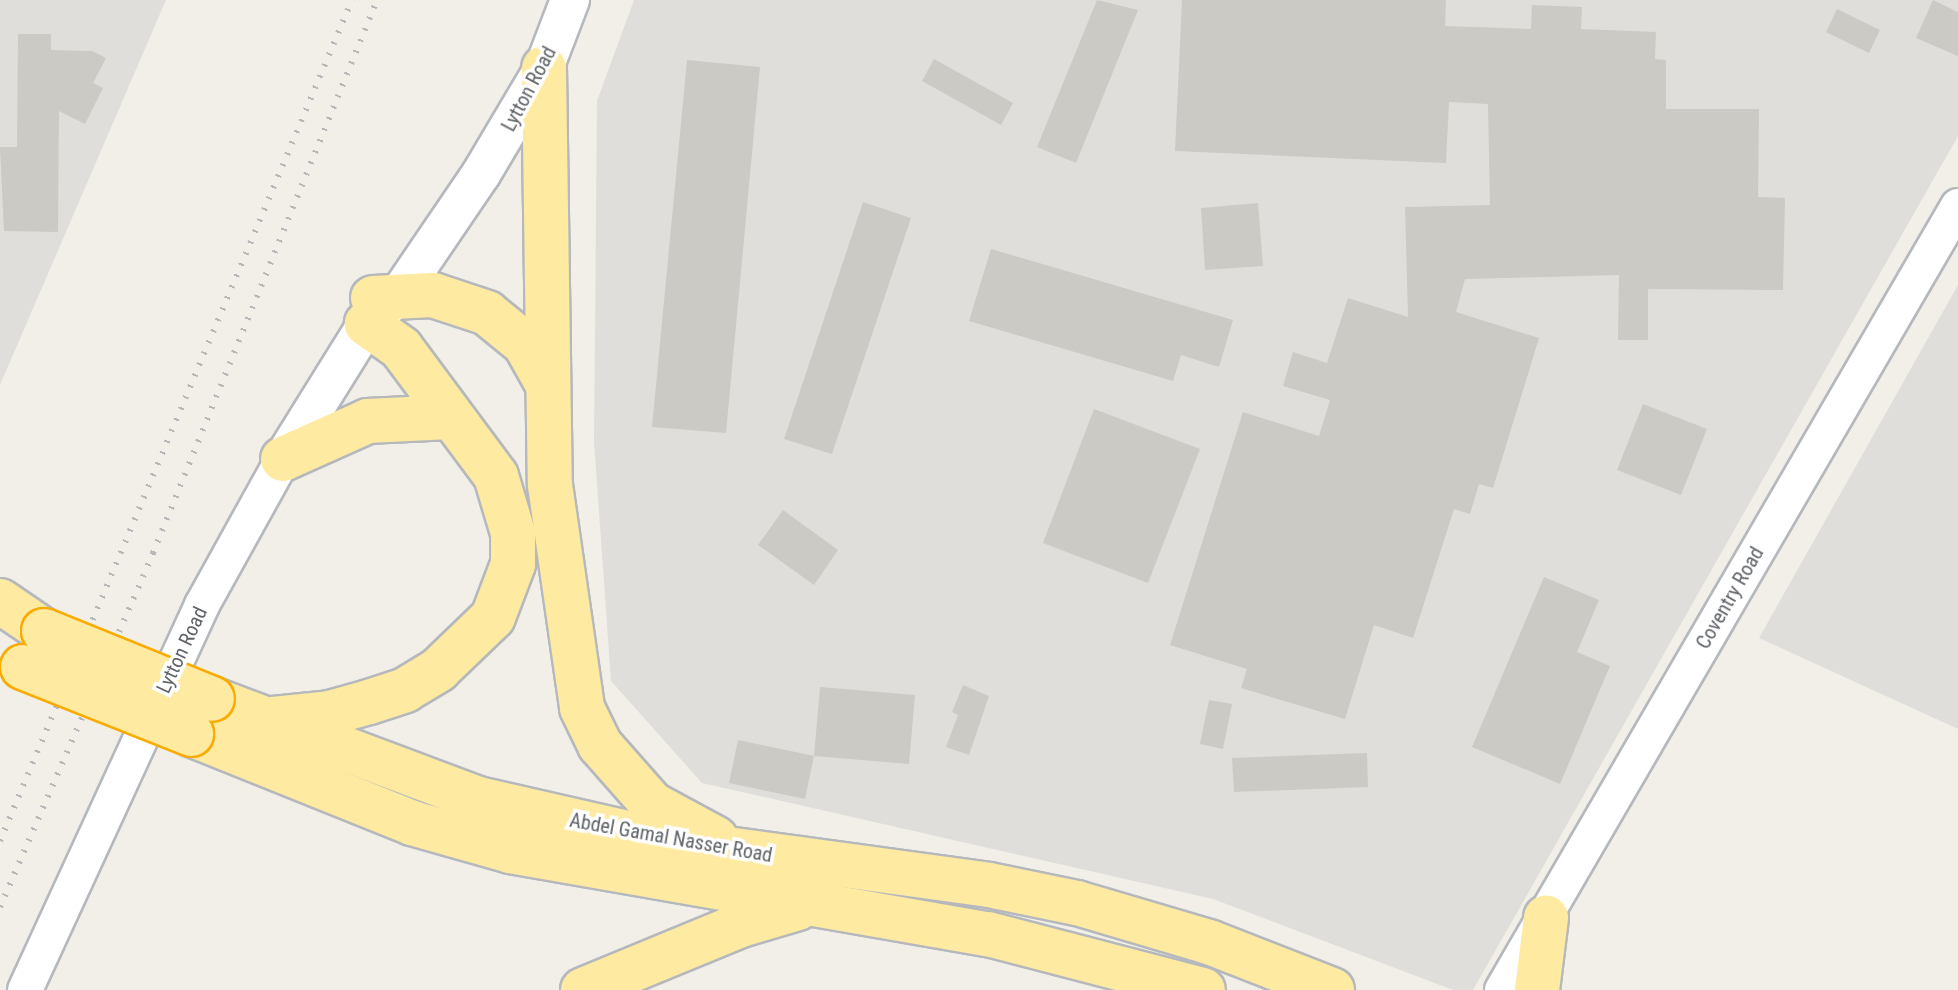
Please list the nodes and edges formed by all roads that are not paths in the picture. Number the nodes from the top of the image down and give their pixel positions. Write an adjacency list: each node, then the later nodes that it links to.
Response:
1 (569, 2): 2 (main road, Lytton Road); 4 (main road, Lytton Road)
2 (544, 68): 4 (main road, Lytton Road); 5 (highway)
3 (1958, 206): 13 (street, Coventry Road)
4 (380, 306): 5 (highway); 6 (highway); 7 (main road, Lytton Road)
5 (547, 383): 11 (highway)
6 (450, 417): 7 (highway); 10 (highway)
7 (283, 459): 14 (street, Lytton Road)
8 (19, 636): 9 (highway, Abdel Gamal Nasser Road, bridge)
9 (202, 717): 10 (highway, Abdel Gamal Nasser Road); 12 (highway, Abdel Gamal Nasser Road)
10 (263, 720): 11 (highway, Abdel Gamal Nasser Road)
11 (742, 853): 17 (highway, Abdel Gamal Nasser Road)
12 (808, 905): 15 (highway); 16 (highway, Abdel Gamal Nasser Road)
13 (1546, 918): 18 (street, Coventry Road); 19 (highway)
14 (25, 990)
15 (583, 990)
16 (1203, 990)
17 (1332, 990)
18 (1502, 990)
19 (1537, 990)

